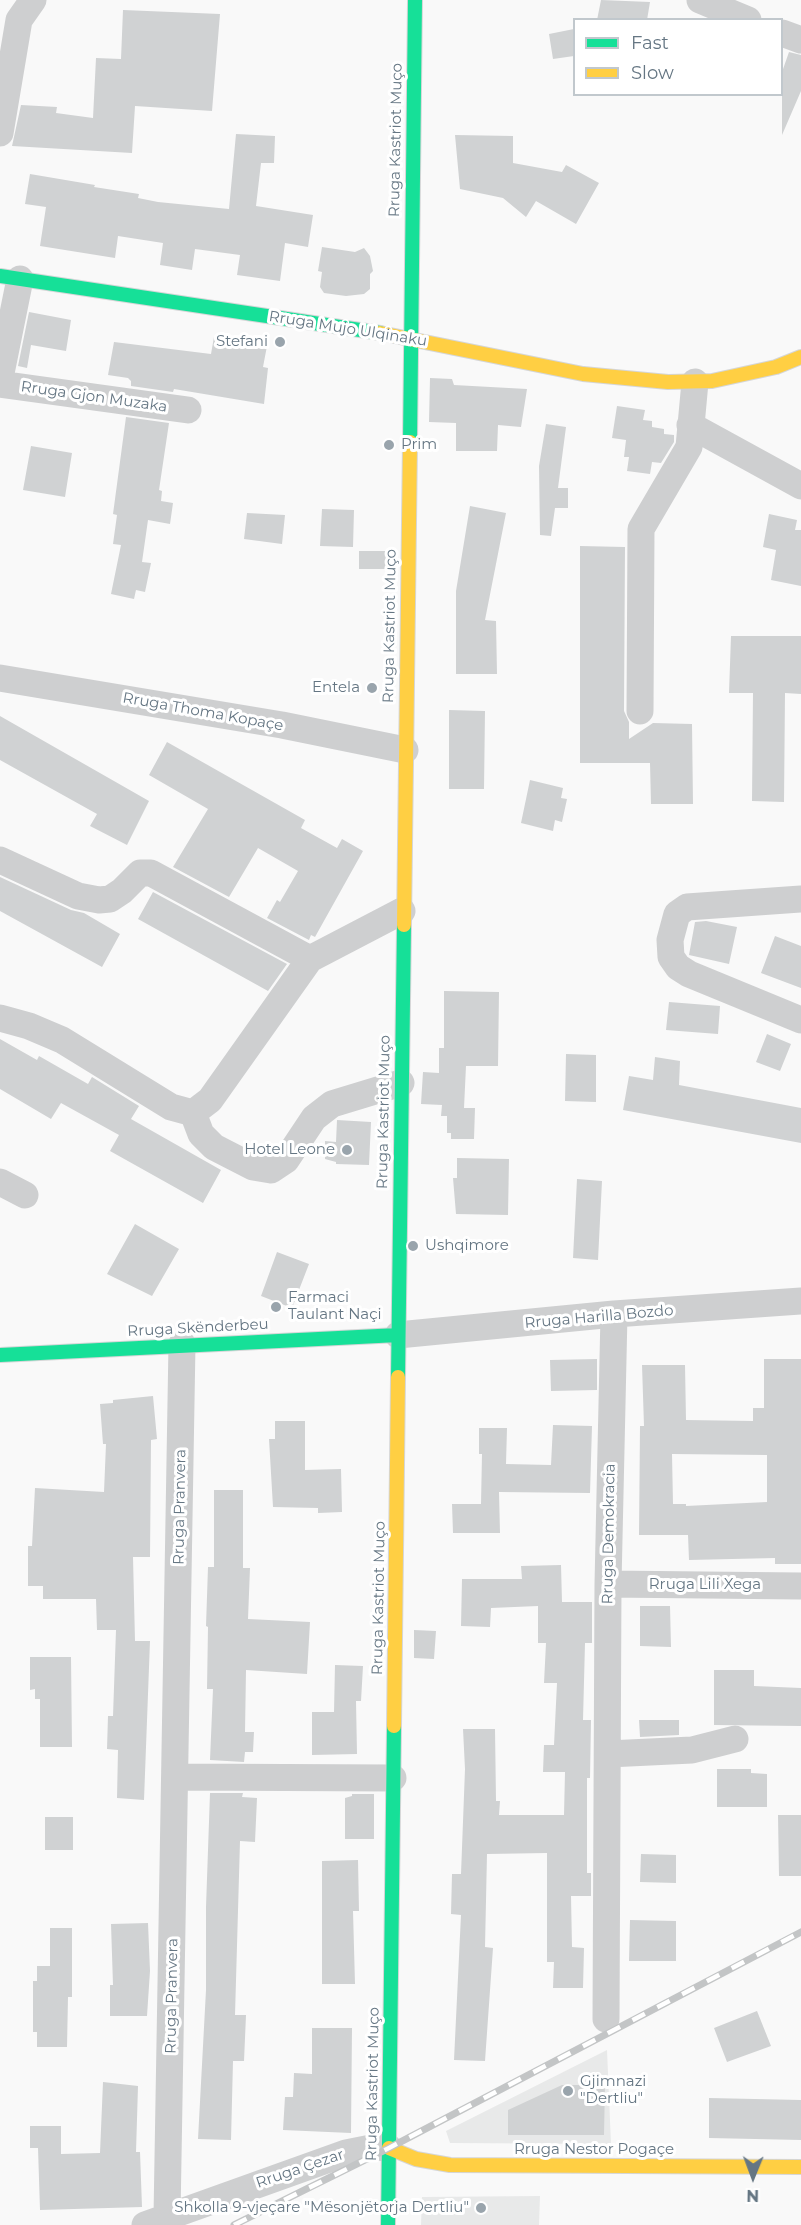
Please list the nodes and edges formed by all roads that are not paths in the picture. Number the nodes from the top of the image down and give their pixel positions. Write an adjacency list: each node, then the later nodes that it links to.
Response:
1 (415, 0): 9 (street, Rruga Kastriot Muço)
2 (700, 0): 4 (street)
3 (17, 11): 7 (street)
4 (743, 18)
5 (783, 33): 6 (street)
6 (801, 40)
7 (0, 133)
8 (10, 278): 9 (street, Rruga Mujo Ulqinaku); 11 (street)
9 (410, 337): 12 (street, Rruga Mujo Ulqinaku); 19 (street, Rruga Kastriot Muço)
10 (801, 357): 12 (street, Rruga Mujo Ulqinaku)
11 (0, 378)
12 (695, 382): 15 (street)
13 (0, 384): 14 (street, Rruga Gjon Muzaka)
14 (188, 410)
15 (690, 425): 16 (street); 18 (street)
16 (801, 486)
17 (0, 678): 19 (street, Rruga Thoma Kopaçe)
18 (640, 711)
19 (405, 750): 22 (street, Rruga Kastriot Muço)
20 (0, 860): 23 (street)
21 (801, 899): 25 (street)
22 (402, 911): 23 (street); 26 (street, Rruga Kastriot Muço)
23 (310, 959): 27 (street)
24 (0, 1018): 27 (street)
25 (801, 1020)
26 (401, 1083): 27 (street); 32 (street, Rruga Kastriot Muço)
27 (193, 1113)
28 (0, 1182): 29 (street)
29 (25, 1195)
30 (801, 1301): 31 (street, Rruga Harilla Bozdo)
31 (614, 1314): 32 (street, Rruga Harilla Bozdo); 35 (street, Rruga Demokracia)
32 (398, 1335): 33 (street, Rruga Skënderbeu); 40 (street, Rruga Kastriot Muço)
33 (182, 1344): 34 (street, Rruga Skënderbeu); 39 (street, Rruga Pranvera)
34 (0, 1355)
35 (608, 1584): 36 (street, Rruga Lili Xega); 38 (street, Rruga Demokracia)
36 (801, 1586)
37 (735, 1739): 38 (street)
38 (608, 1754): 41 (street, Rruga Demokracia)
39 (176, 1777): 40 (street); 44 (street, Rruga Pranvera)
40 (393, 1778): 42 (street, Rruga Kastriot Muço)
41 (606, 2019)
42 (389, 2148): 43 (street, Rruga Nestor Pogaçe); 44 (street, Rruga Çezar); 45 (street, Rruga Kastriot Muço)
43 (801, 2167)
44 (156, 2220)
45 (388, 2225)

